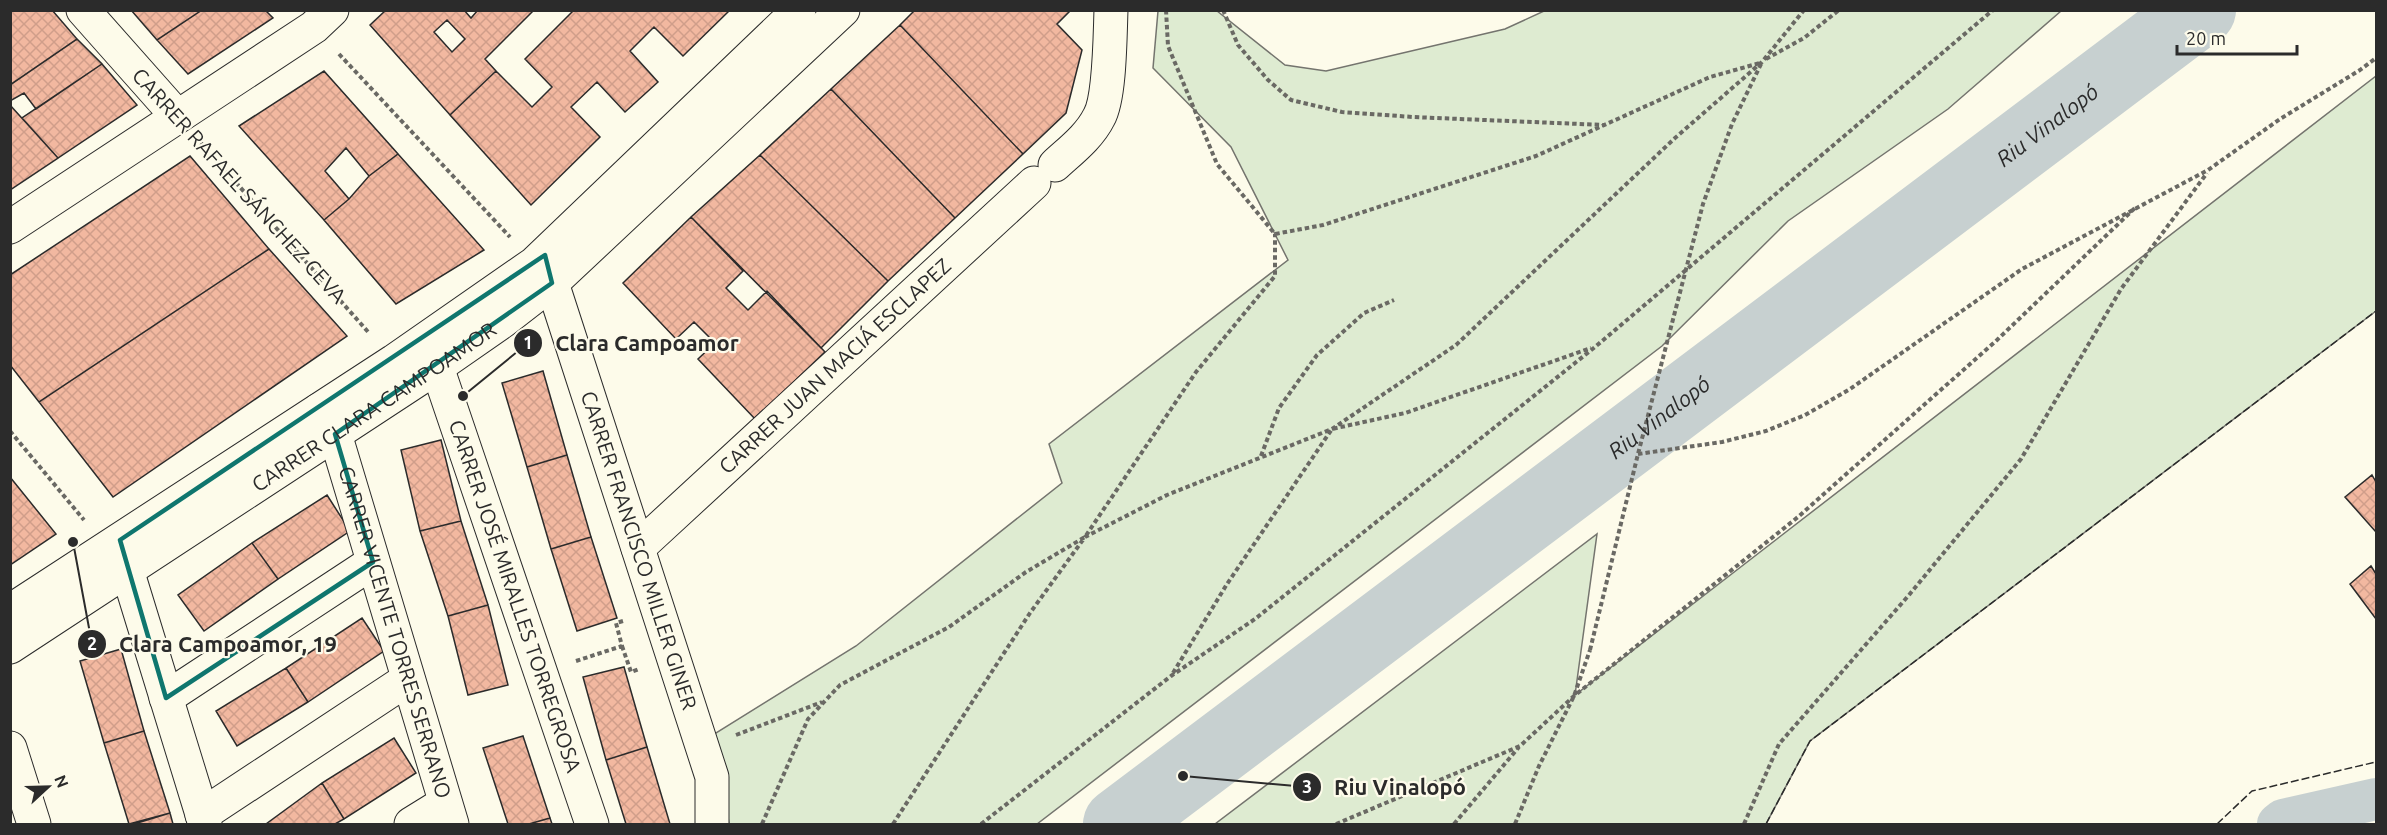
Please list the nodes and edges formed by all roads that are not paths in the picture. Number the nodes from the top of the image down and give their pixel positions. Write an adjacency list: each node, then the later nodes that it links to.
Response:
1 (83, 10): 5 (street, CARRER RAFAEL SÁNCHEZ CEVA)
2 (1111, 10): 10 (street, CARRER JUAN MACIÁ ESCLAPEZ)
3 (819, 15): 7 (street, CARRER CLARA CAMPOAMOR)
4 (315, 16): 5 (street)
5 (177, 116): 6 (street)
6 (10, 227)
7 (544, 267): 8 (street, CARRER CLARA CAMPOAMOR); 9 (street, CARRER CLARA CAMPOAMOR); 10 (street, CARRER FRANCISCO MILLER GINER)
8 (437, 367): 9 (street, CARRER CLARA CAMPOAMOR); 22 (street, CARRER JOSÉ MIRALLES TORREGROSA)
9 (327, 422): 11 (street, CARRER CLARA CAMPOAMOR); 12 (street, CARRER VICENTE TORRES SERRANO)
10 (638, 548): 23 (street, CARRER FRANCISCO MILLER GINER)
11 (118, 553): 13 (street, CARRER CLARA CAMPOAMOR); 14 (street, CARRER CLARA CAMPOAMOR); 16 (street)
12 (373, 562): 15 (street, CARRER VICENTE TORRES SERRANO); 16 (street)
13 (10, 611)
14 (10, 647)
15 (408, 679): 18 (street, CARRER VICENTE TORRES SERRANO); 19 (street)
16 (166, 698): 19 (street)
17 (10, 748): 20 (street)
18 (449, 814): 21 (street)
19 (203, 820)
20 (34, 825)
21 (411, 825)
22 (592, 825)
23 (712, 825)

